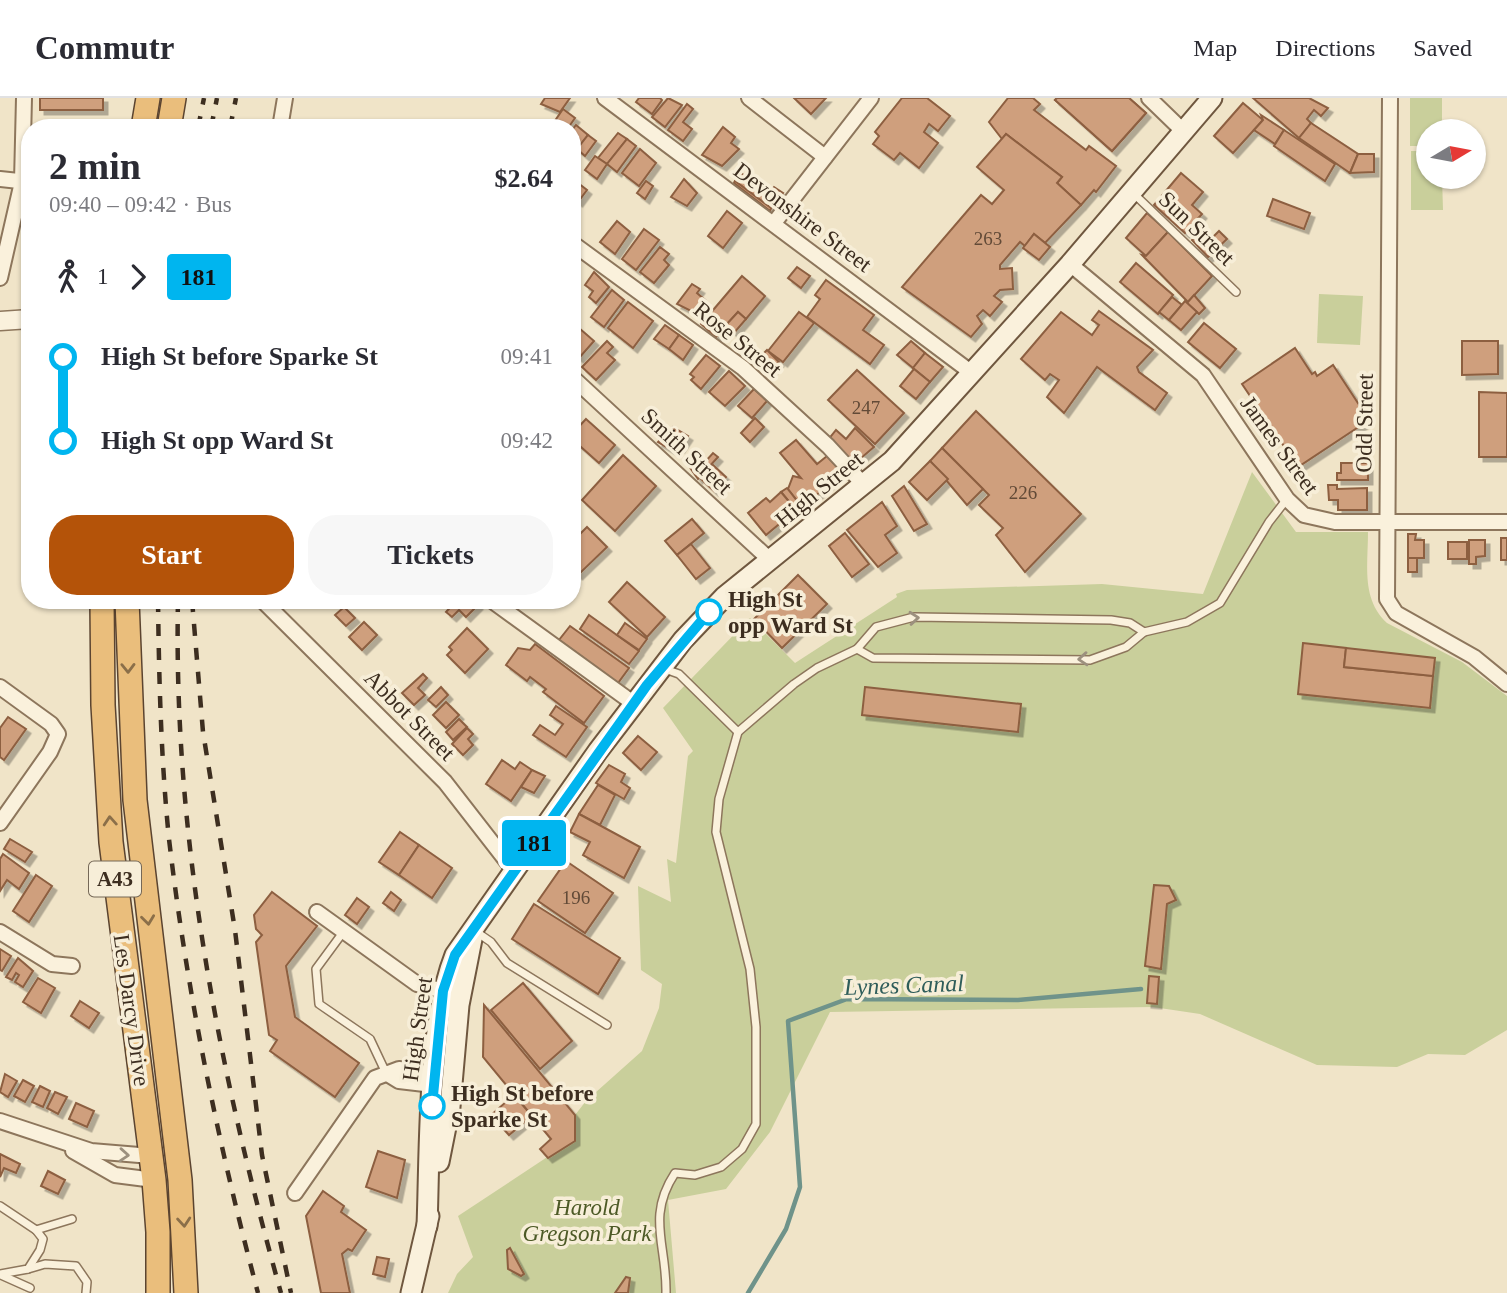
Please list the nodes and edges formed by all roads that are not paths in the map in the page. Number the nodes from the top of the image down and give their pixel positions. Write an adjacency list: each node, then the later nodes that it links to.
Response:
1 (24, 98): 11 (street)
2 (148, 98): 12 (highway)
3 (174, 98): 13 (highway)
4 (285, 98): 14 (street)
5 (605, 98): 21 (street, Devonshire Street)
6 (749, 98): 16 (street)
7 (871, 98): 16 (street)
8 (1149, 98): 15 (street)
9 (1212, 98): 15 (main road, High Street)
10 (1390, 98): 33 (street, Odd Street)
11 (24, 119)
12 (144, 119)
13 (170, 119)
14 (282, 119)
15 (1182, 130): 19 (main road, High Street)
16 (825, 157): 21 (street)
17 (0, 178): 18 (street)
18 (21, 181)
19 (1132, 192): 23 (main road, High Street); 25 (lane, Sun Street)
20 (21, 200): 24 (street)
21 (774, 223): 28 (street, Devonshire Street)
22 (581, 250): 30 (street, Rose Street)
23 (1070, 264): 28 (main road, High Street); 31 (street, James Street)
24 (0, 278)
25 (1236, 292)
26 (21, 320): 27 (street)
27 (0, 321)
28 (972, 373): 30 (main road, High Street)
29 (581, 385): 34 (street, Smith Street)
30 (864, 485): 34 (main road, High Street)
31 (1287, 499): 33 (street, James Street); 39 (lane)
32 (1507, 522): 33 (street, James Street)
33 (1386, 523): 42 (street, Odd Street)
34 (770, 560): 41 (main road, High Street)
35 (102, 609): 62 (highway, Les Darcy Drive / A43, one-way to 35)
36 (127, 609): 61 (highway, Les Darcy Drive / A43, one-way to 61)
37 (271, 609): 47 (street, Abbot Street)
38 (503, 609): 44 (street)
39 (1144, 632): 40 (lane, one-way to 40); 40 (lane, one-way to 39)
40 (858, 649): 45 (lane)
41 (660, 667): 44 (main road, High Street); 45 (lane)
42 (1507, 684)
43 (0, 687): 46 (street)
44 (633, 703): 47 (main road, High Street)
45 (738, 732): 77 (lane)
46 (2, 816)
47 (515, 872): 49 (main road, High Street)
48 (317, 912): 50 (street)
49 (475, 930): 53 (main road, High Street); 54 (main road, High Street); 55 (lane)
50 (344, 931): 53 (street); 56 (lane)
51 (0, 932): 52 (street)
52 (72, 966)
53 (443, 991): 57 (main road, High Street)
54 (459, 1005): 57 (main road); 60 (main road, High Street)
55 (607, 1025)
56 (386, 1073): 57 (street); 65 (street)
57 (436, 1080): 60 (main road); 68 (main road, High Street)
58 (0, 1121): 59 (street)
59 (50, 1138): 62 (street, one-way to 62); 63 (street)
60 (441, 1150): 68 (main road, High Street)
61 (177, 1154): 62 (highway); 64 (highway, Les Darcy Drive / A43)
62 (151, 1156): 63 (highway, Les Darcy Drive / A43)
63 (154, 1180): 64 (highway); 74 (highway, Les Darcy Drive / A43)
64 (180, 1180): 75 (highway, Les Darcy Drive / A43, one-way to 75)
65 (295, 1193)
66 (0, 1206): 69 (lane)
67 (72, 1219): 69 (lane)
68 (427, 1226): 76 (main road, High Street)
69 (36, 1230): 70 (lane)
70 (28, 1269): 71 (lane); 73 (lane)
71 (0, 1274): 72 (lane)
72 (30, 1288)
73 (86, 1293)
74 (158, 1293)
75 (186, 1293)
76 (411, 1293)
77 (666, 1293)

